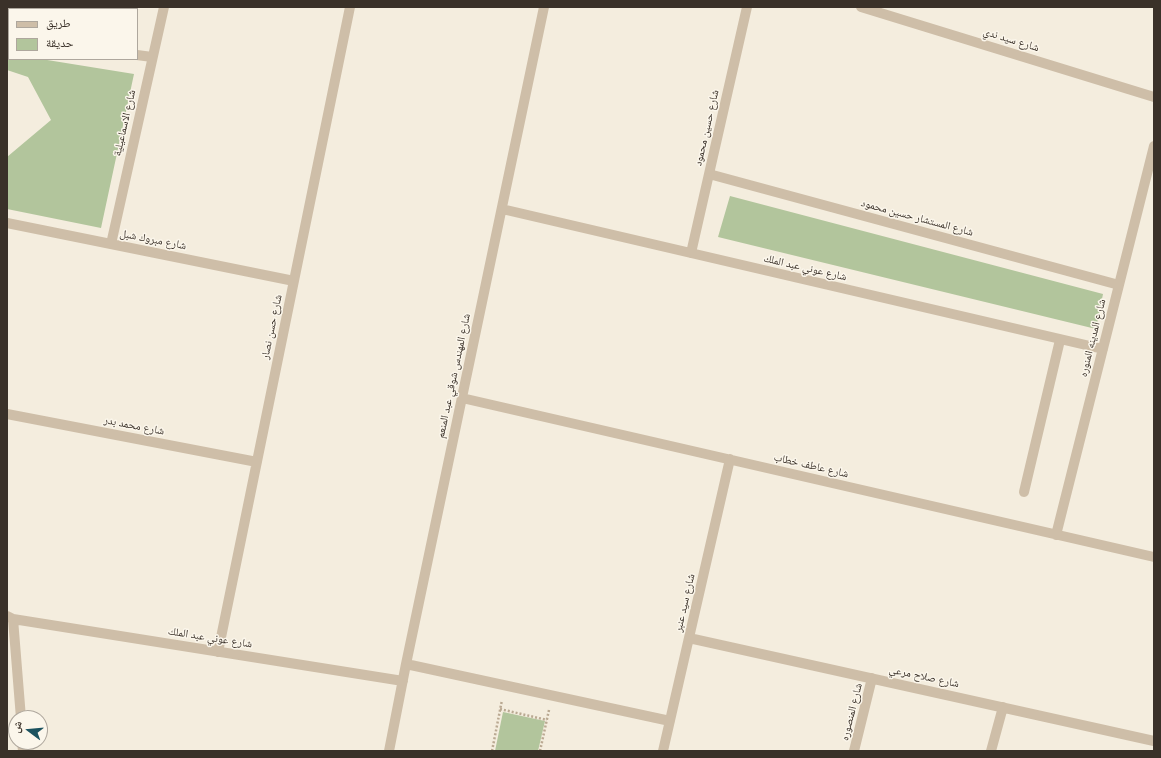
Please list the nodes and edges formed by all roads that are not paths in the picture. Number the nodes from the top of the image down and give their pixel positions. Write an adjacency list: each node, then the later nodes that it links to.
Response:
1 (164, 7): 7 (street, شارع الاسماعيلية)
2 (350, 7): 15 (street, شارع حسن نصار)
3 (544, 7): 11 (street, شارع المهندس شوقي عبد المنعم)
4 (747, 7): 10 (street, شارع حسين محمود)
5 (861, 7): 8 (street, شارع سيد ندي)
6 (138, 55): 7 (street)
7 (152, 58): 13 (street, شارع الاسماعيلية)
8 (1154, 97)
9 (1154, 146): 16 (street, شارع المدينه المنوره)
10 (709, 174): 14 (street, شارع حسين محمود); 16 (street, شارع المستشار حسين محمود)
11 (502, 209): 14 (street, شارع عوني عبد الملك); 19 (street, شارع المهندس شوقي عبد المنعم)
12 (7, 223): 13 (street, شارع مبروك شبل)
13 (111, 244): 15 (street, شارع مبروك شبل)
14 (691, 253): 17 (street, شارع عوني عبد الملك)
15 (294, 281): 22 (street, شارع حسن نصار)
16 (1119, 285): 18 (street, شارع المدينه المنوره)
17 (1060, 340): 18 (street, شارع عوني عبد الملك); 23 (street)
18 (1103, 349): 24 (street, شارع المدينه المنوره)
19 (462, 398): 21 (street, شارع عاطف خطاب); 29 (street, شارع المهندس شوقي عبد المنعم)
20 (7, 414): 22 (street, شارع محمد بدر)
21 (730, 460): 24 (street, شارع عاطف خطاب); 27 (street, شارع سيد عنبر)
22 (257, 462): 28 (street, شارع حسن نصار)
23 (1024, 492)
24 (1056, 535): 25 (street, شارع عاطف خطاب)
25 (1154, 557)
26 (9, 619): 28 (street, شارع عوني عبد الملك); 33 (street)
27 (689, 638): 30 (street, شارع صلاح مرعي); 34 (street, شارع سيد عنبر)
28 (218, 652): 31 (street, شارع عوني عبد الملك)
29 (406, 664): 31 (street, شارع المهندس شوقي عبد المنعم); 34 (street)
30 (872, 678): 32 (street, شارع صلاح مرعي); 38 (street, شارع المنصوره)
31 (403, 681): 36 (street, شارع المهندس شوقي عبد المنعم)
32 (1004, 707): 35 (street, شارع صلاح مرعي); 39 (street)
33 (20, 710)
34 (670, 721): 37 (street, شارع سيد عنبر)
35 (1154, 741)
36 (389, 751)
37 (663, 751)
38 (854, 751)
39 (991, 751)

